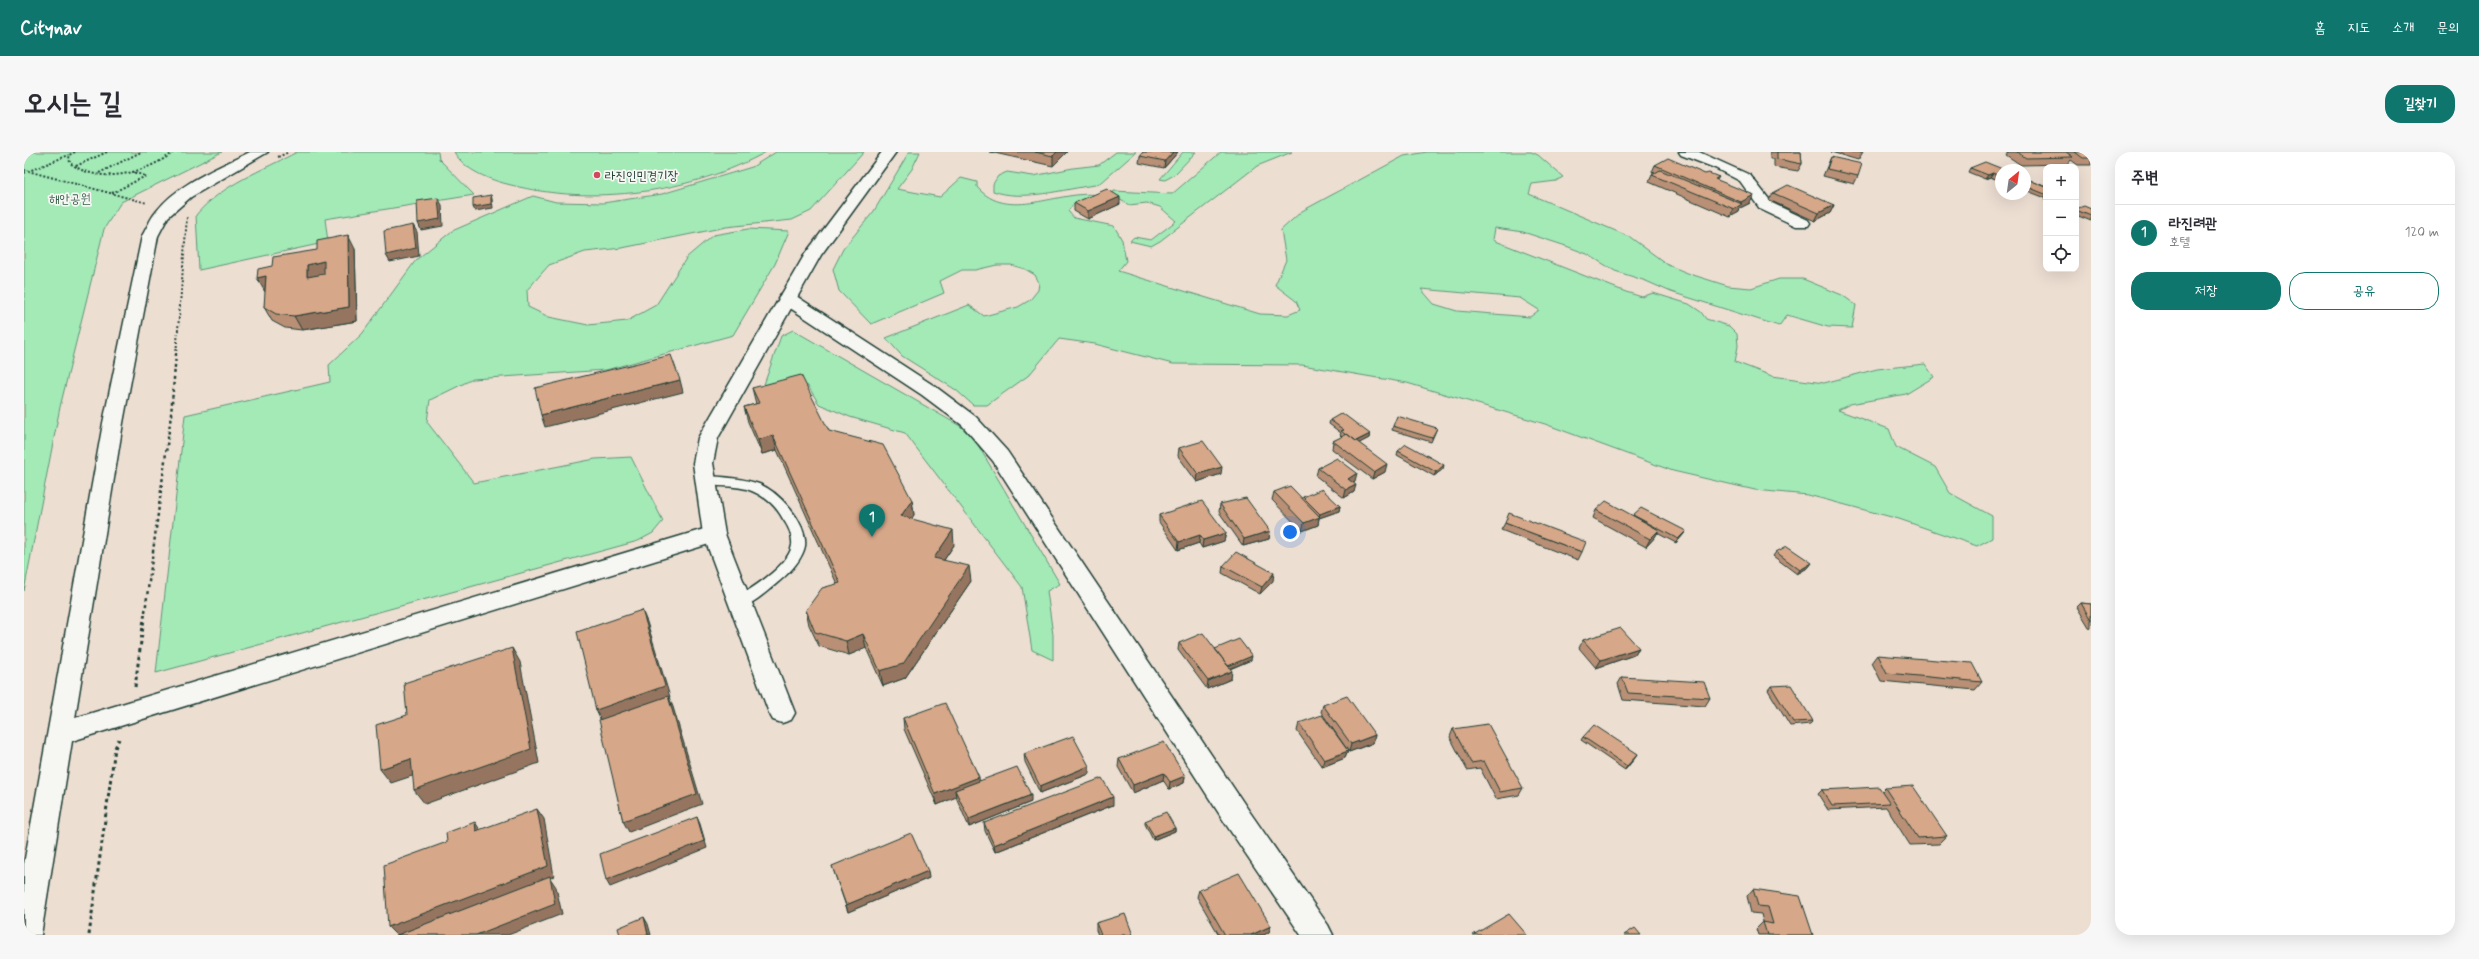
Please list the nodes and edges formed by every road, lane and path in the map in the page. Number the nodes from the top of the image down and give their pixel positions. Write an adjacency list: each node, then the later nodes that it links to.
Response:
1 (74, 152): 8 (path)
2 (107, 152): 10 (path)
3 (141, 152): 14 (path)
4 (174, 152): 13 (path)
5 (289, 152): 9 (path)
6 (889, 152): 18 (street)
7 (1686, 152): 17 (street)
8 (69, 155): 10 (path); 12 (path)
9 (268, 155): 16 (street)
10 (76, 167): 14 (path)
11 (24, 172): 12 (path)
12 (30, 172): 15 (path)
13 (132, 172): 14 (path); 15 (path)
14 (98, 174)
15 (112, 193): 16 (path)
16 (180, 209): 22 (path); 24 (street)
17 (1802, 223)
18 (787, 298): 19 (street); 27 (street)
19 (705, 480): 20 (street); 21 (lane)
20 (714, 534): 21 (street); 22 (street)
21 (740, 603): 23 (street)
22 (132, 711): 24 (street); 26 (path)
23 (782, 713)
24 (62, 733): 25 (street)
25 (26, 935)
26 (89, 935)
27 (1318, 935)

